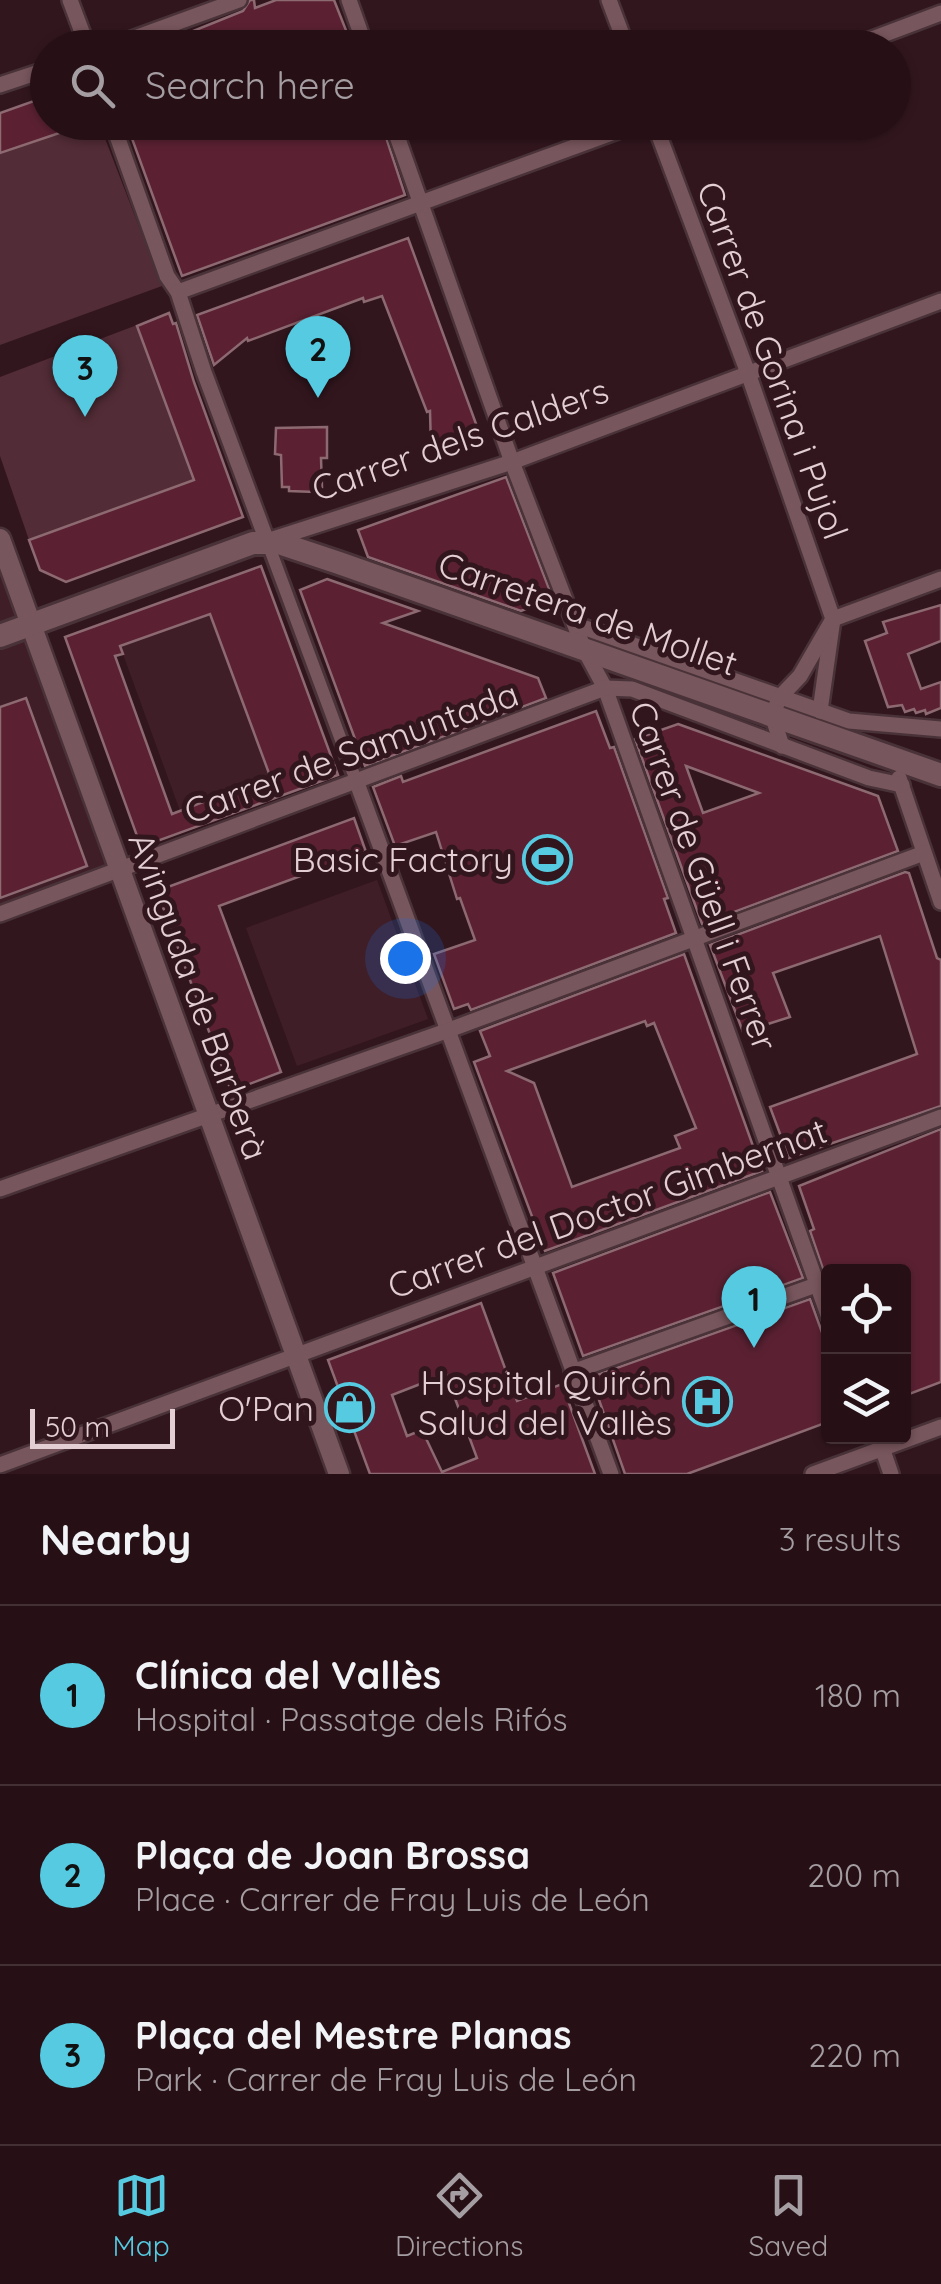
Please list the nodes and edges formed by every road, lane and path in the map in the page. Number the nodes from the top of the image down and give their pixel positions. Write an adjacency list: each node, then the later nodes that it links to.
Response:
1 (70, 0): 6 (street)
2 (239, 0): 7 (street)
3 (349, 0): 8 (street)
4 (609, 0): 9 (street)
5 (941, 14): 10 (street)
6 (81, 30)
7 (157, 30)
8 (360, 30)
9 (620, 30)
10 (897, 30)
11 (30, 75): 12 (street)
12 (0, 86)
13 (118, 140): 18 (street)
14 (398, 140): 17 (street, Carrer de Güell i Ferrer)
15 (593, 140): 17 (street)
16 (661, 140): 20 (street, Carrer de Gorina i Pujol)
17 (420, 203): 18 (street); 21 (street, Carrer de Güell i Ferrer)
18 (178, 292): 23 (street)
19 (941, 301): 20 (street, Carrer dels Calders)
20 (748, 373): 21 (street, Carrer dels Calders); 25 (street, Carrer de Gorina i Pujol)
21 (512, 462): 23 (street, Carrer dels Calders); 27 (street, Carrer de Güell i Ferrer)
22 (0, 539): 26 (street, Avinguda de Barberà)
23 (267, 541): 26 (main road, Carrer dels Calders); 29 (main road, Carretera de Mollet); 38 (street)
24 (941, 579): 25 (street)
25 (834, 619): 31 (street); 32 (street)
26 (30, 624): 28 (main road, Carrer dels Calders); 41 (street, Avinguda de Barberà)
27 (577, 625): 29 (street, Carrer de Güell i Ferrer); 31 (street, Carretera de Mollet)
28 (0, 636)
29 (584, 649): 30 (street, Carrer de Güell i Ferrer); 31 (main road, Carretera de Mollet)
30 (605, 688): 35 (street, Carretera de Mollet); 38 (street, Carrer de Samuntada); 44 (street, Carrer de Güell i Ferrer)
31 (776, 706): 32 (street, Carretera de Mollet); 35 (street); 36 (main road, Carretera de Mollet)
32 (820, 711): 33 (street, Carretera de Mollet)
33 (868, 724): 34 (street, Carretera de Mollet); 36 (street)
34 (941, 729)
35 (782, 746): 39 (street, Carretera de Mollet)
36 (886, 754): 37 (main road, Carretera de Mollet); 39 (street)
37 (936, 773): 39 (street)
38 (357, 782): 41 (street, Carrer de Samuntada); 45 (street)
39 (902, 786): 40 (street)
40 (924, 852): 42 (street); 44 (street)
41 (118, 870): 43 (street, Carrer de Samuntada); 46 (street, Avinguda de Barberà)
42 (941, 902)
43 (0, 914)
44 (694, 937): 45 (street); 48 (street, Carrer de Güell i Ferrer)
45 (449, 1030): 46 (street); 50 (street)
46 (208, 1116): 49 (street); 53 (street, Avinguda de Barberà)
47 (941, 1117): 48 (street, Carrer del Doctor Gimbernat)
48 (781, 1176): 50 (street, Carrer del Doctor Gimbernat); 51 (street, Carrer de Güell i Ferrer)
49 (0, 1189)
50 (533, 1268): 53 (street, Carrer del Doctor Gimbernat); 54 (street)
51 (816, 1285): 52 (street, Carrer de Güell i Ferrer); 54 (street)
52 (821, 1298)
53 (294, 1356): 59 (street, Carrer del Doctor Gimbernat); 60 (street, Avinguda de Barberà)
54 (572, 1372): 61 (street)
55 (941, 1428): 56 (street)
56 (911, 1435)
57 (878, 1444): 62 (street)
58 (880, 1444): 63 (street)
59 (0, 1464)
60 (339, 1474)
61 (611, 1474)
62 (813, 1474)
63 (891, 1474)

